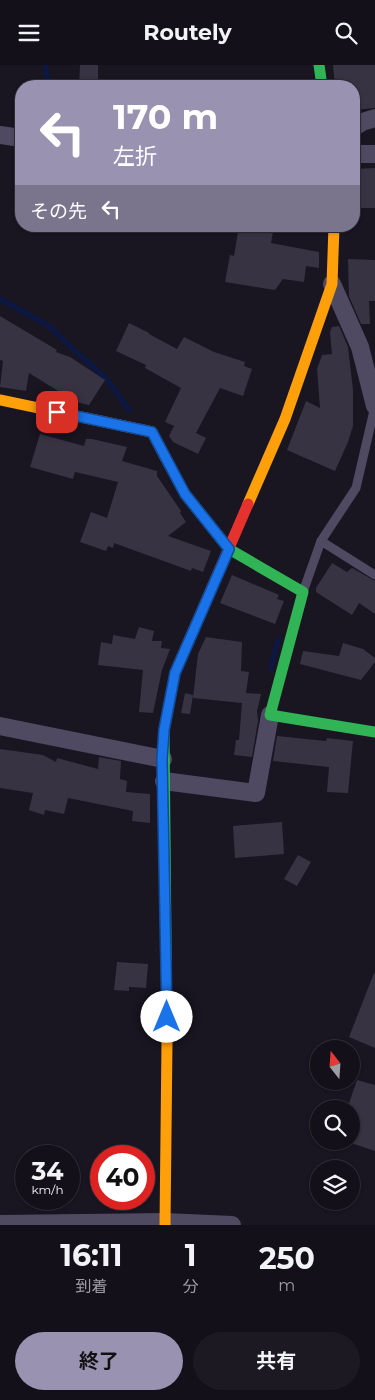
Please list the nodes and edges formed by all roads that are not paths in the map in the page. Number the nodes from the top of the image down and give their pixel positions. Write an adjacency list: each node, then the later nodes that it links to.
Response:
1 (319, 65): 2 (street)
2 (321, 80)
3 (375, 117): 4 (street)
4 (360, 123)
5 (0, 135): 6 (street)
6 (15, 137)
7 (375, 153): 8 (street)
8 (360, 154)
9 (334, 232): 10 (street)
10 (332, 284): 12 (street); 14 (street)
11 (0, 400): 14 (street)
12 (375, 406): 13 (lane)
13 (321, 541): 15 (lane); 16 (lane)
14 (229, 549): 16 (street); 20 (street)
15 (375, 575)
16 (303, 592): 17 (street)
17 (270, 715): 19 (street); 21 (street)
18 (0, 726): 20 (street)
19 (375, 732)
20 (162, 759): 21 (street)
21 (164, 781): 22 (street)
22 (165, 1223): 23 (street); 24 (street)
23 (0, 1225)
24 (232, 1225)

